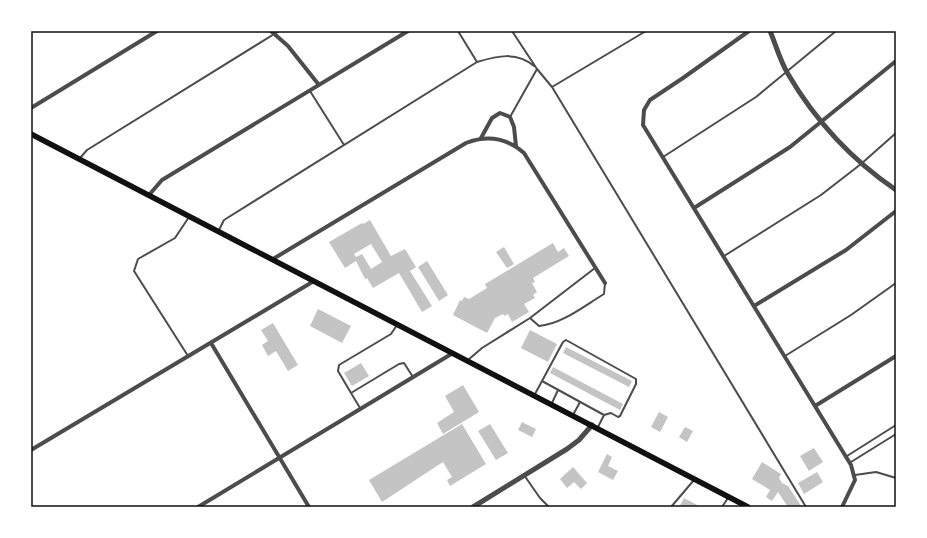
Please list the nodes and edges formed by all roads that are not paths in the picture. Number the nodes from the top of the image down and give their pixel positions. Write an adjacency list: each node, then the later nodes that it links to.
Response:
1 (157, 31): 18 (street)
2 (279, 31): 9 (lane)
3 (458, 31): 12 (lane)
4 (512, 31): 13 (lane)
5 (646, 31): 16 (lane)
6 (749, 31): 26 (street)
7 (770, 31): 14 (street)
8 (836, 31): 14 (lane)
9 (273, 32): 15 (street); 27 (lane)
10 (405, 32): 15 (street)
11 (896, 61): 20 (street)
12 (477, 62): 13 (lane); 24 (lane)
13 (537, 69): 16 (lane); 19 (lane)
14 (787, 73): 20 (street); 26 (lane)
15 (319, 85): 17 (street)
16 (552, 87): 81 (lane)
17 (310, 91): 24 (lane); 30 (street)
18 (31, 108)
19 (510, 117): 23 (street); 25 (street)
20 (822, 122): 28 (street); 31 (street)
21 (896, 133): 28 (lane)
22 (31, 134): 27 (main road)
23 (481, 138): 25 (street); 36 (street)
24 (344, 145): 34 (lane)
25 (516, 146): 37 (street)
26 (662, 157): 31 (street)
27 (80, 159): 30 (main road)
28 (861, 164): 29 (street); 35 (lane)
29 (896, 190)
30 (149, 195): 33 (main road)
31 (694, 208): 35 (street)
32 (896, 211): 41 (street)
33 (190, 216): 34 (main road); 48 (lane)
34 (218, 231): 36 (main road)
35 (724, 256): 41 (street)
36 (273, 259): 38 (main road)
37 (595, 268): 39 (street); 42 (lane)
38 (314, 281): 43 (main road); 44 (street)
39 (605, 283): 42 (lane)
40 (896, 284): 46 (lane)
41 (754, 306): 46 (street)
42 (530, 318): 49 (lane)
43 (397, 324): 45 (main road); 53 (lane)
44 (211, 343): 48 (street); 67 (street)
45 (452, 353): 49 (main road); 50 (street)
46 (784, 356): 57 (street)
47 (896, 356): 57 (street)
48 (188, 357): 65 (street)
49 (467, 360): 54 (main road)
50 (413, 377): 53 (lane); 58 (street)
51 (542, 381): 52 (lane); 54 (lane); 60 (lane)
52 (558, 390): 55 (lane); 56 (lane)
53 (351, 393): 58 (lane)
54 (535, 396): 56 (main road)
55 (580, 402): 59 (lane); 60 (lane)
56 (551, 404): 59 (main road)
57 (815, 406): 66 (street)
58 (360, 409): 67 (street)
59 (573, 415): 61 (main road)
60 (604, 416): 63 (lane)
61 (592, 425): 63 (main road); 69 (street)
62 (896, 425): 66 (lane)
63 (598, 428): 72 (main road)
64 (896, 434): 68 (lane)
65 (31, 450)
66 (846, 456): 68 (street)
67 (280, 458): 74 (street); 75 (street)
68 (850, 463): 70 (street)
69 (524, 475): 76 (street); 77 (lane)
70 (855, 475): 71 (lane); 82 (street)
71 (896, 478)
72 (695, 479): 73 (main road); 78 (lane)
73 (728, 497): 79 (lane); 80 (main road)
74 (198, 507)
75 (309, 507)
76 (473, 507)
77 (550, 507)
78 (672, 507)
79 (722, 507)
80 (748, 507)
81 (806, 507)
82 (842, 507)

